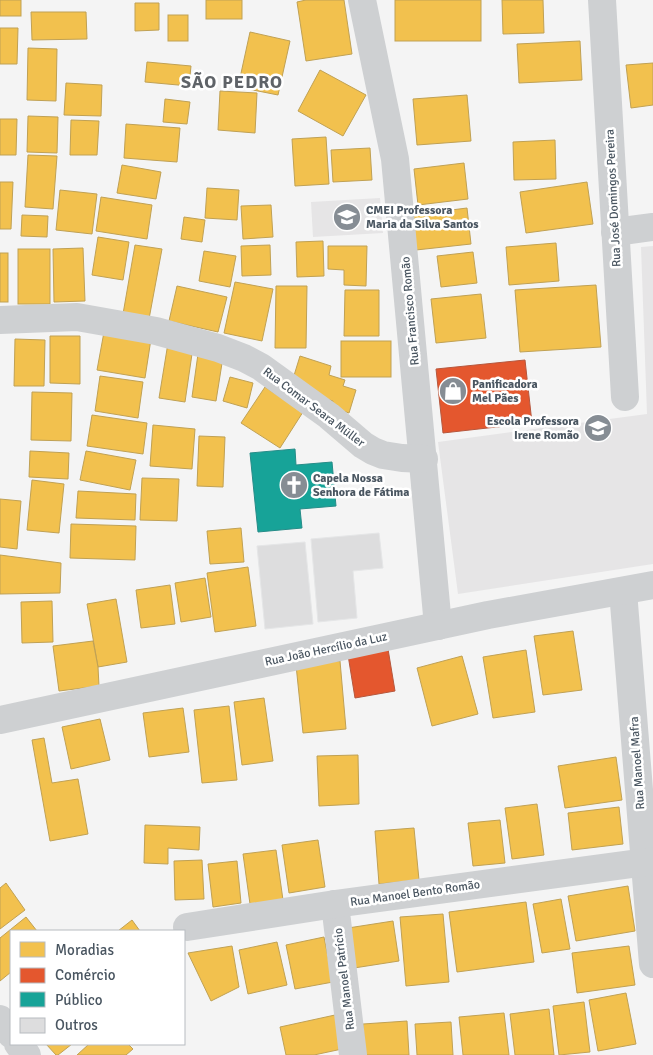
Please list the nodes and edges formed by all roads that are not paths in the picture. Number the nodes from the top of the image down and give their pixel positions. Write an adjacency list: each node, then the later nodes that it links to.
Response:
1 (362, 0): 7 (street, Rua Francisco Romão)
2 (602, 0): 4 (street, Rua José Domingos Pereira)
3 (653, 227): 4 (street)
4 (615, 232): 6 (street, Rua José Domingos Pereira)
5 (0, 320): 7 (street, Rua Comar Seara Müller)
6 (625, 397)
7 (424, 459): 10 (street, Rua Francisco Romão)
8 (653, 585): 9 (street, Rua João Hercílio da Luz)
9 (624, 591): 10 (street, Rua João Hercílio da Luz); 12 (street, Rua Manoel Mafra)
10 (438, 626): 11 (street, Rua João Hercílio da Luz)
11 (0, 720)
12 (649, 862): 13 (street, Rua Manoel Bento Romão); 15 (street, Rua Manoel Mafra)
13 (335, 904): 14 (street, Rua Manoel Bento Romão); 20 (street, Rua Manoel Patrício)
14 (187, 926)
15 (653, 964)
16 (0, 1019): 17 (street)
17 (10, 1033)
18 (19, 1045): 19 (street)
19 (27, 1055)
20 (354, 1055)

